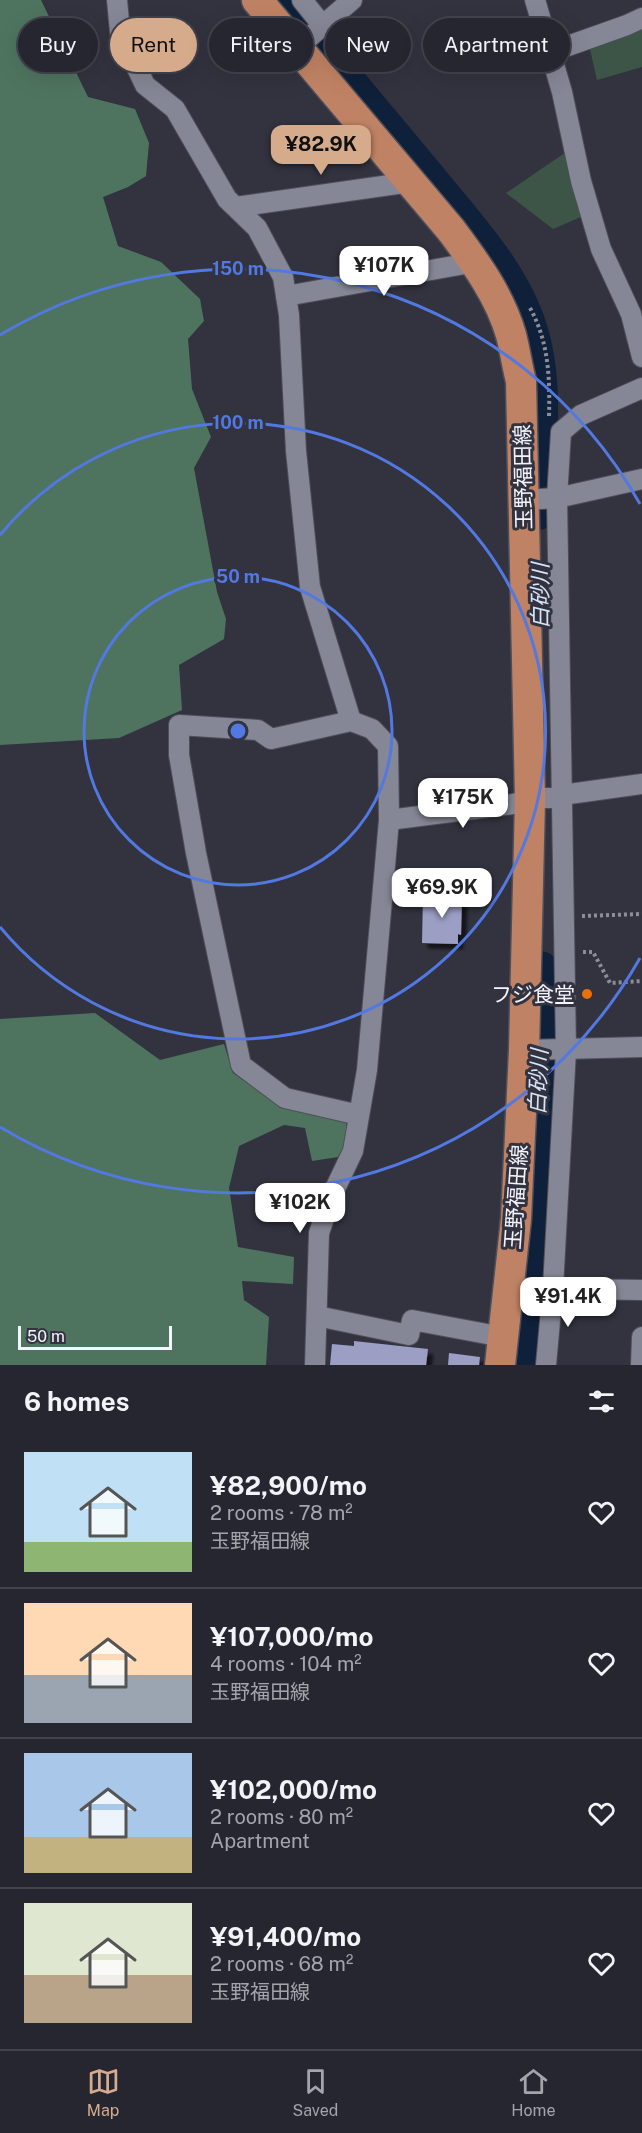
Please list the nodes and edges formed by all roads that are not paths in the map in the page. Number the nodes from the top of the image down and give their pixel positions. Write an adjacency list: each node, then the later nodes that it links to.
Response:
1 (117, 0): 15 (street)
2 (257, 0): 6 (main road, 玉野福田線)
3 (302, 0): 7 (street)
4 (352, 0): 10 (street)
5 (535, 0): 8 (street)
6 (284, 18)
7 (306, 18)
8 (541, 18)
9 (642, 18): 12 (street)
10 (313, 34)
11 (313, 39): 14 (main road, 玉野福田線)
12 (570, 45)
13 (556, 72): 18 (street)
14 (411, 182): 15 (street); 16 (main road, 玉野福田線)
15 (236, 207): 17 (street)
16 (476, 262): 17 (street); 21 (main road, 玉野福田線)
17 (286, 296): 22 (street)
18 (642, 357)
19 (642, 388): 21 (street)
20 (642, 479): 21 (street)
21 (540, 499): 24 (main road, 玉野福田線)
22 (351, 721): 25 (street); 29 (street)
23 (642, 784): 24 (street)
24 (546, 798): 25 (street); 27 (main road, 玉野福田線); 28 (street)
25 (389, 820): 29 (street)
26 (642, 1047): 28 (street)
27 (528, 1050): 28 (street); 30 (main road, 玉野福田線)
28 (561, 1050): 31 (street)
29 (359, 1114): 33 (street)
30 (515, 1288): 31 (street); 35 (main road, 玉野福田線)
31 (548, 1288): 32 (street); 37 (street)
32 (642, 1290)
33 (316, 1316): 35 (street); 36 (street)
34 (642, 1336): 38 (street)
35 (502, 1351)
36 (315, 1365)
37 (546, 1365)
38 (641, 1365)

